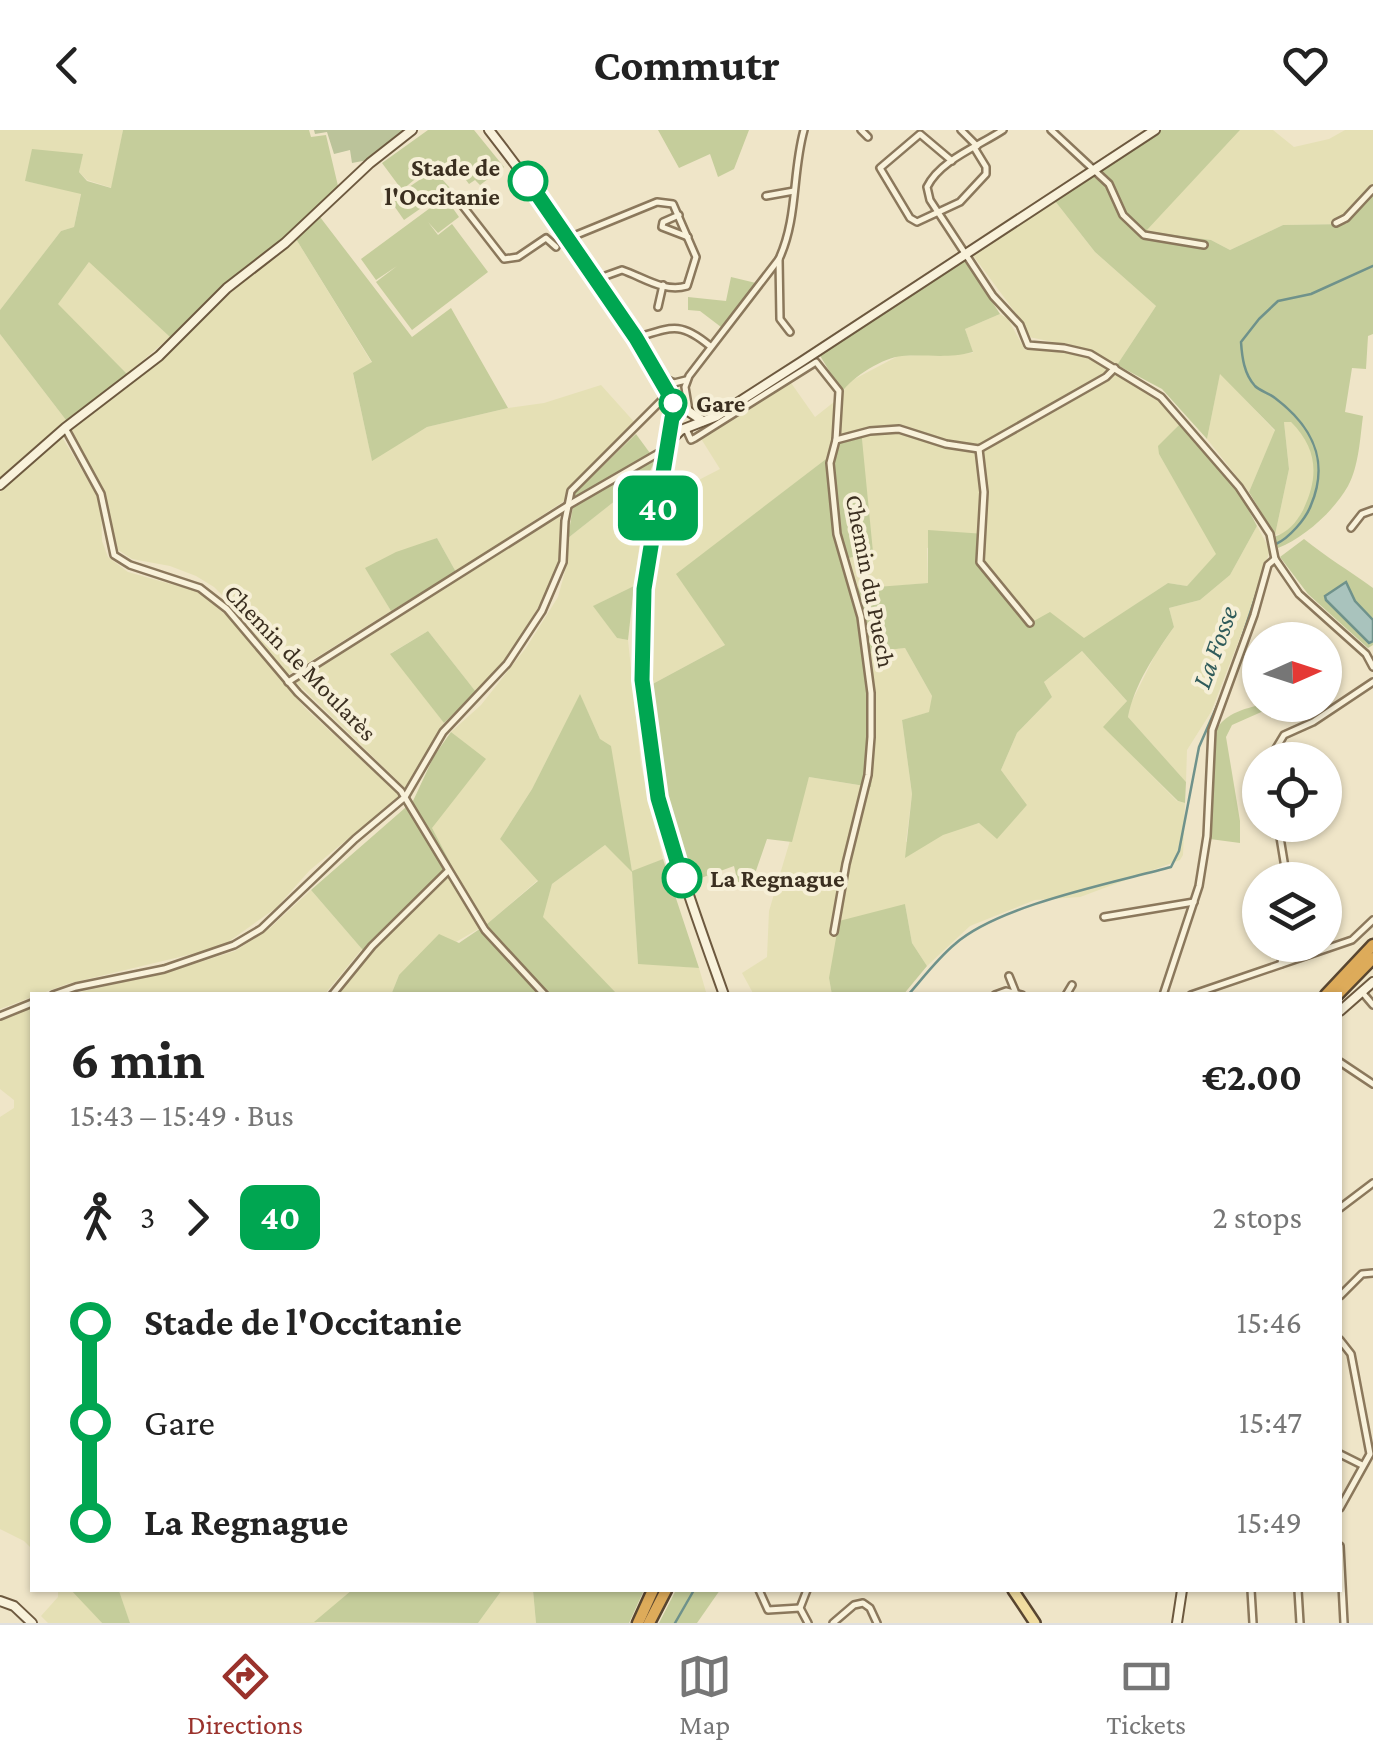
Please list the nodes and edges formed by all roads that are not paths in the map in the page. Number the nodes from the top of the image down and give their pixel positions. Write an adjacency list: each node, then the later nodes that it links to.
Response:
1 (412, 130): 38 (street)
2 (489, 130): 21 (street)
3 (804, 130): 14 (street)
4 (861, 130): 9 (street)
5 (961, 130): 10 (street)
6 (1004, 130): 10 (street)
7 (1051, 130): 12 (street)
8 (1155, 130): 12 (street)
9 (868, 137)
10 (976, 148): 11 (street); 17 (street)
11 (952, 161): 17 (street); 17 (street)
12 (1094, 168): 22 (street); 24 (street)
13 (1373, 189): 19 (street)
14 (794, 191): 15 (street); 25 (street)
15 (766, 196)
16 (462, 205): 23 (street)
17 (938, 213): 24 (street)
18 (678, 215): 20 (street); 20 (street); 21 (street)
19 (1336, 223)
20 (688, 237): 27 (street)
21 (569, 238): 26 (street)
22 (1204, 245)
23 (556, 247)
24 (966, 254): 32 (street); 37 (street)
25 (779, 259): 29 (street); 31 (street)
26 (597, 279): 27 (street); 30 (street)
27 (662, 286): 28 (street)
28 (658, 307)
29 (790, 332)
30 (636, 338): 31 (street); 33 (street)
31 (710, 346): 34 (street)
32 (1115, 368): 42 (street); 47 (street)
33 (662, 377): 34 (street); 35 (street)
34 (686, 380): 36 (street)
35 (669, 396): 36 (street); 44 (street)
36 (681, 413): 37 (street); 39 (street); 39 (street); 41 (street)
37 (703, 421): 39 (street)
38 (65, 428): 43 (street); 50 (street, Chemin de Moularès)
39 (686, 428): 40 (street, Chemin du Puech); 41 (street)
40 (836, 440): 42 (street); 58 (street, Chemin du Puech)
41 (669, 443): 44 (street); 68 (street)
42 (979, 449): 48 (street)
43 (0, 486)
44 (567, 506): 50 (street); 53 (street)
45 (1373, 510): 46 (street)
46 (1351, 528)
47 (1275, 559): 49 (street); 55 (street)
48 (1030, 623)
49 (1373, 667)
50 (288, 682): 53 (street, Chemin de Moularès)
51 (1373, 682): 52 (street)
52 (1280, 742)
53 (405, 797): 54 (street, Chemin de Moularès); 65 (street)
54 (448, 872): 66 (street); 67 (street, Chemin de Moularès)
55 (1194, 902): 56 (street); 71 (street)
56 (1104, 917)
57 (1373, 920): 61 (street)
58 (834, 932)
59 (1373, 945): 73 (highway)
60 (1373, 958): 74 (highway)
61 (1281, 964): 72 (street)
62 (1009, 976): 69 (street)
63 (1373, 982): 75 (street)
64 (1072, 984): 70 (street)
65 (62, 992)
66 (334, 992)
67 (543, 992)
68 (723, 992)
69 (1017, 992)
70 (1068, 992)
71 (1164, 992)
72 (1200, 992)
73 (1329, 992)
74 (1340, 992)
75 (1362, 992): 77 (street); 78 (street)
76 (30, 1004): 79 (street)
77 (1373, 1005)
78 (1342, 1009)
79 (0, 1016)
80 (1342, 1063): 81 (street)
81 (1373, 1084)
82 (1373, 1183): 83 (street)
83 (1342, 1206)
84 (1373, 1273): 85 (street)
85 (1342, 1294)
86 (1342, 1343): 87 (street)
87 (1372, 1454): 89 (street)
88 (1342, 1455): 89 (street)
89 (1362, 1465): 90 (street)
90 (1342, 1504)
91 (1342, 1584): 112 (street)
92 (651, 1592): 103 (highway)
93 (663, 1592): 104 (highway)
94 (760, 1592): 101 (street)
95 (806, 1592): 101 (street)
96 (1017, 1592): 108 (main road)
97 (1180, 1592): 109 (street)
98 (1251, 1592): 110 (street)
99 (1298, 1592): 111 (street)
100 (0, 1601): 102 (street)
101 (800, 1608): 105 (street)
102 (32, 1623)
103 (637, 1623)
104 (648, 1623)
105 (808, 1623)
106 (832, 1623): 107 (street)
107 (877, 1623)
108 (1035, 1623)
109 (1177, 1623)
110 (1253, 1623)
111 (1300, 1623)
112 (1344, 1623)

